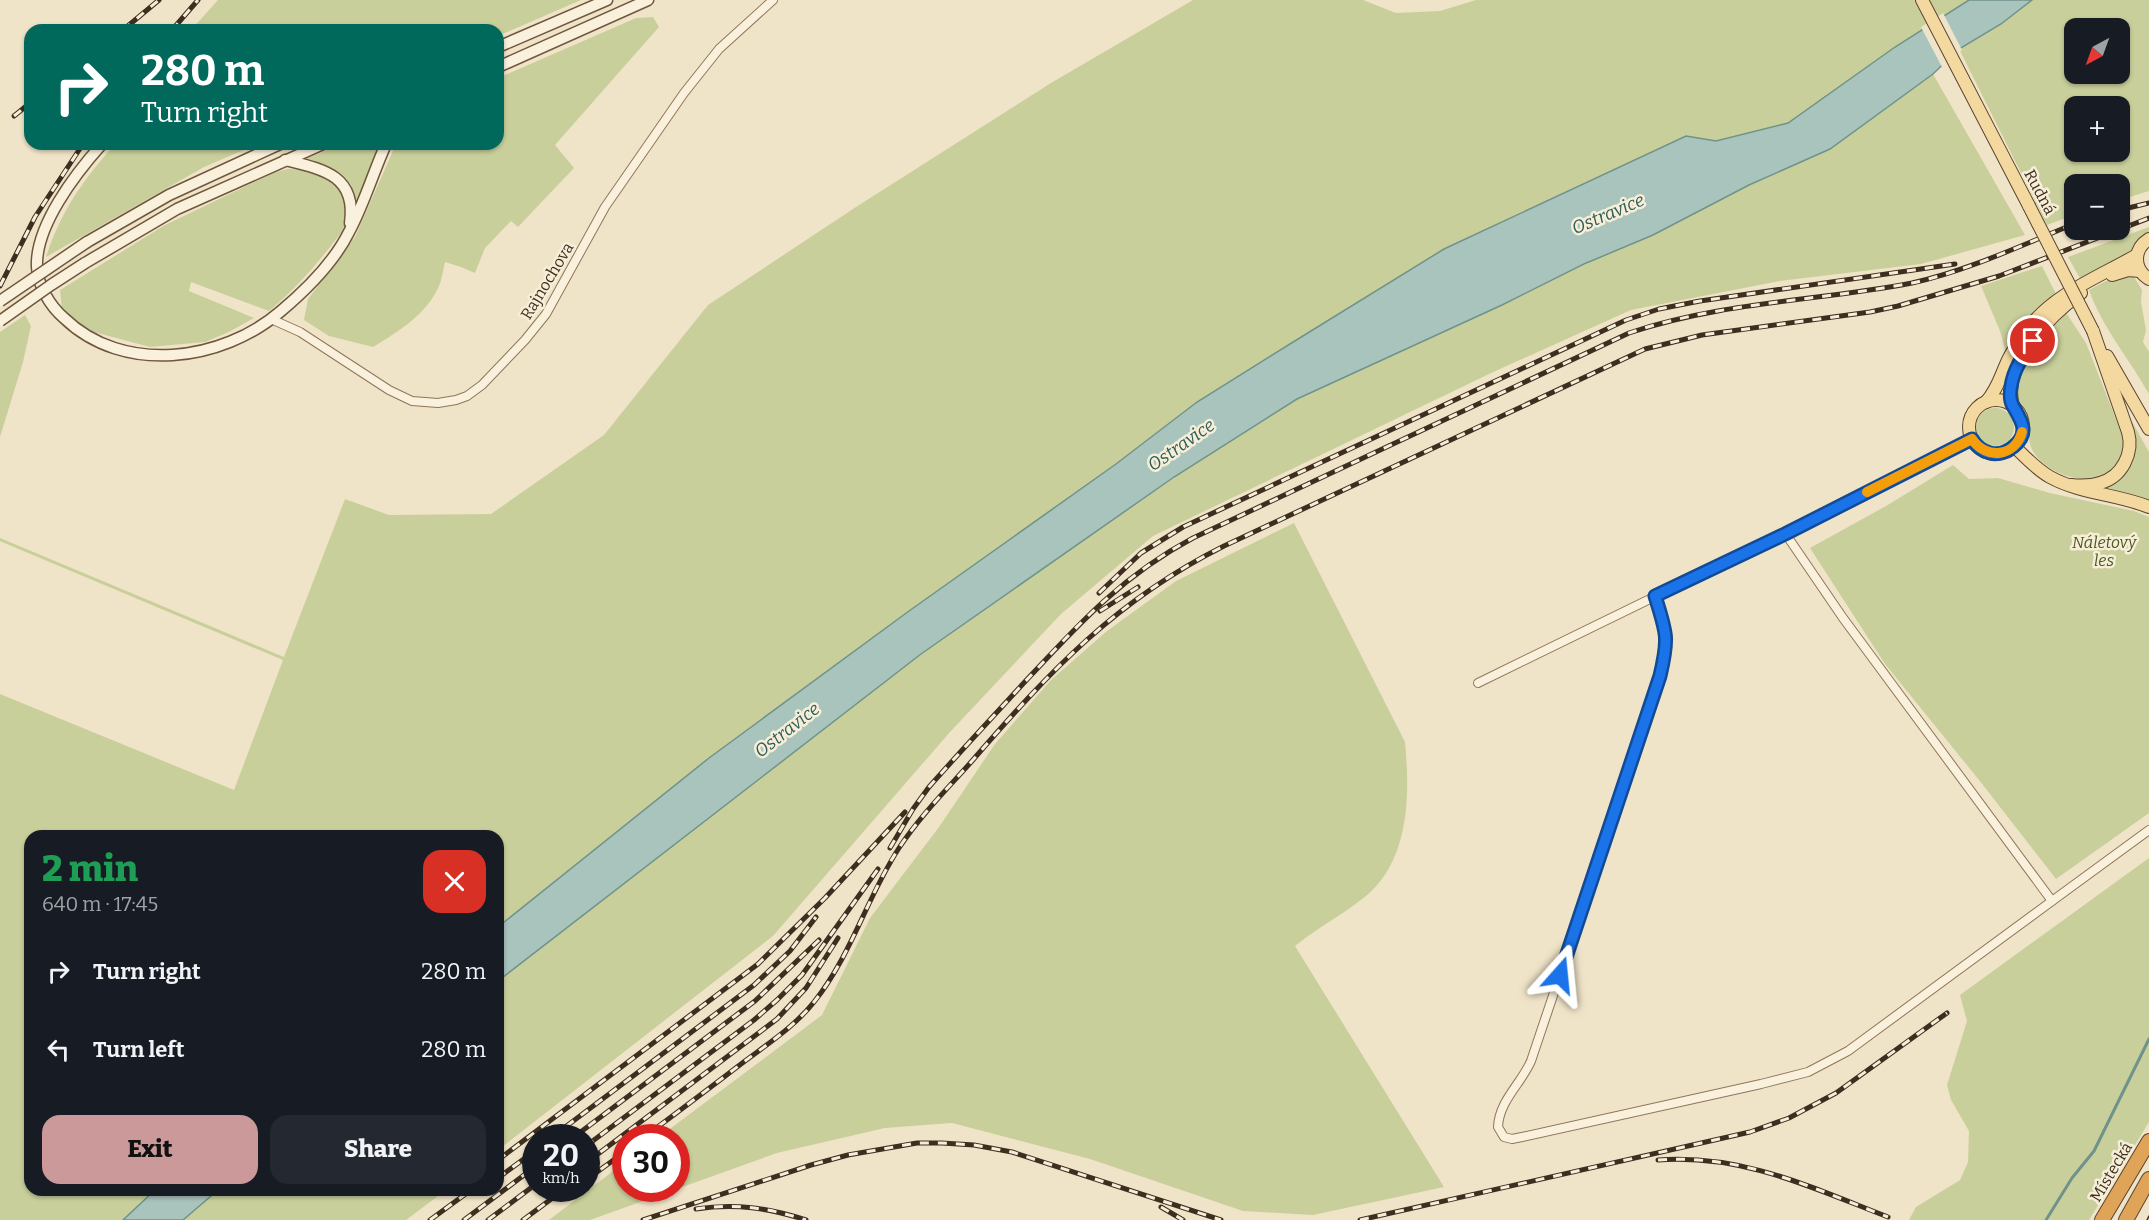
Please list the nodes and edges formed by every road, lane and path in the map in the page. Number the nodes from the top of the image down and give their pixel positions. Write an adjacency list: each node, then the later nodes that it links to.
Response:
1 (606, 0): 5 (main road)
2 (648, 0): 6 (main road)
3 (773, 0): 17 (street, Rajnochova)
4 (1922, 0): 19 (main road, Rudná, bridge)
5 (504, 44)
6 (504, 64)
7 (97, 150): 17 (main road)
8 (266, 150): 16 (main road, bridge)
9 (309, 150): 11 (main road)
10 (383, 150): 12 (main road)
11 (285, 160): 12 (main road); 18 (main road, bridge)
12 (348, 234): 17 (main road)
13 (2149, 239): 14 (main road)
14 (2137, 255): 15 (main road); 21 (main road)
15 (2144, 275): 22 (main road)
16 (0, 301)
17 (271, 319)
18 (0, 321)
19 (2093, 331): 20 (main road, Rudná); 27 (main road)
20 (2115, 368): 23 (main road); 24 (main road, Rudná)
21 (1986, 402): 22 (main road); 25 (main road)
22 (2013, 406): 26 (main road)
23 (2149, 412)
24 (2149, 429)
25 (1972, 439): 26 (main road); 29 (street)
26 (2014, 446): 27 (main road)
27 (2071, 486): 28 (main road)
28 (2149, 507)
29 (1785, 534): 30 (street); 33 (street)
30 (1655, 596): 31 (street); 33 (street)
31 (1478, 683)
32 (2149, 830): 33 (street)
33 (2052, 901)
34 (2149, 1142): 36 (highway, Místecká)
35 (2149, 1179): 37 (highway)
36 (2102, 1220)
37 (2126, 1220)

